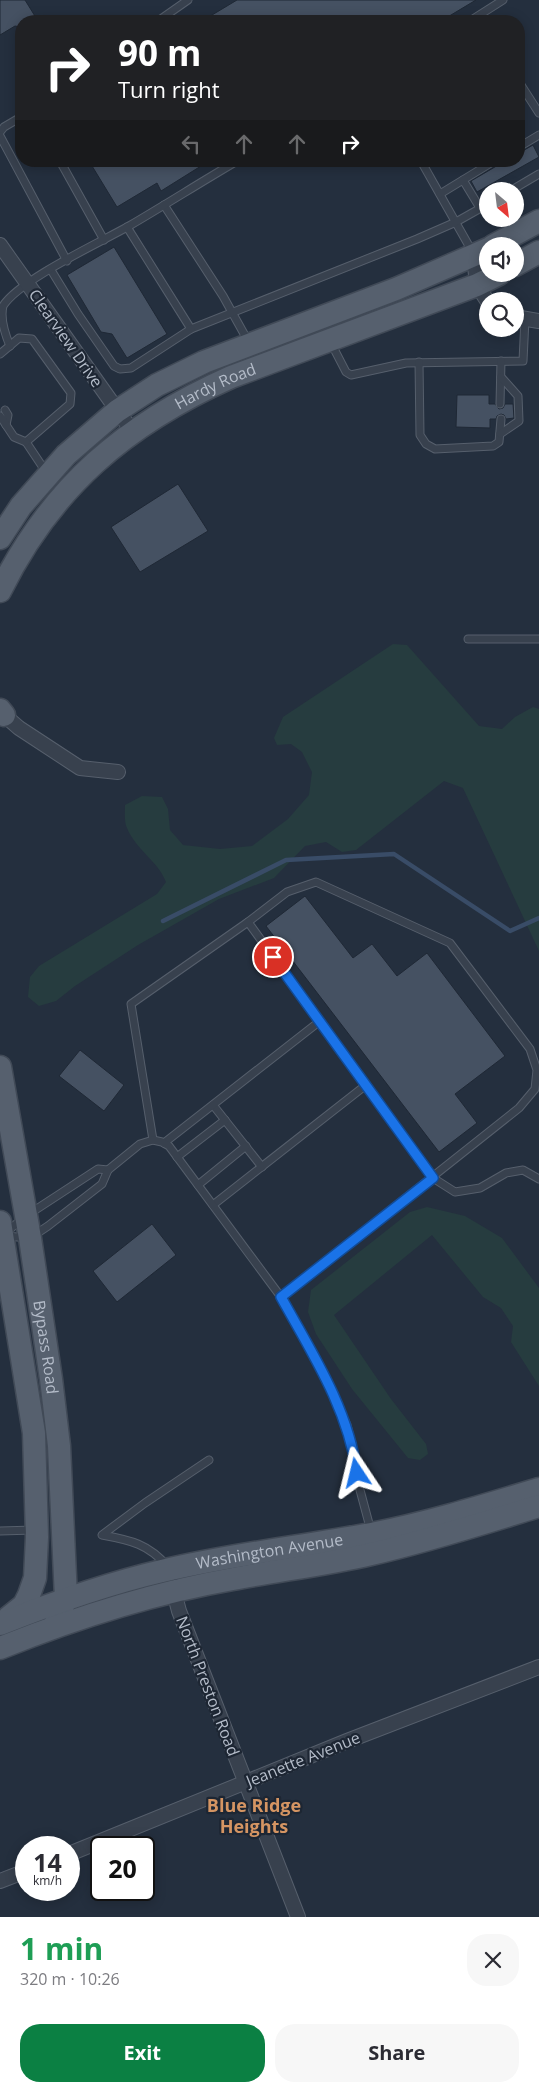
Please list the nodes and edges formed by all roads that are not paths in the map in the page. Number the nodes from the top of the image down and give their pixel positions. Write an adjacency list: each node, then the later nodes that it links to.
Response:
1 (188, 0): 3 (lane)
2 (503, 0): 4 (lane)
3 (167, 15)
4 (484, 15)
5 (525, 91): 6 (lane)
6 (539, 113)
7 (15, 121): 8 (lane)
8 (0, 132)
9 (539, 135): 11 (lane)
10 (0, 136): 12 (lane)
11 (525, 143)
12 (15, 164)
13 (17, 167): 35 (lane)
14 (63, 167): 29 (lane)
15 (227, 167): 22 (lane)
16 (424, 167): 21 (lane)
17 (484, 167): 19 (lane)
18 (539, 174): 20 (lane)
19 (463, 180): 21 (lane); 23 (lane)
20 (524, 183)
21 (440, 194): 26 (lane)
22 (164, 205): 27 (lane); 41 (lane)
23 (479, 206)
24 (479, 209): 26 (lane)
25 (539, 221): 28 (main road, Hardy Road)
26 (456, 222): 30 (lane); 41 (lane)
27 (128, 227): 29 (lane); 44 (lane)
28 (509, 237)
29 (104, 240): 35 (lane)
30 (479, 244)
31 (0, 245): 38 (street, Clearview Drive)
32 (539, 252): 34 (main road)
33 (479, 253): 47 (main road, Hardy Road)
34 (524, 260)
35 (67, 261): 36 (lane)
36 (51, 270): 38 (lane); 44 (lane)
37 (491, 282): 39 (main road, Hardy Road)
38 (27, 284): 48 (lane); 54 (street, Clearview Drive)
39 (483, 292)
40 (479, 294): 46 (main road, Hardy Road)
41 (234, 313): 44 (lane); 47 (lane)
42 (524, 319): 43 (street)
43 (539, 321)
44 (191, 329)
45 (521, 337): 50 (lane)
46 (330, 340): 51 (lane); 57 (main road, Hardy Road)
47 (250, 343): 54 (main road, Hardy Road)
48 (10, 346): 49 (lane); 59 (lane)
49 (0, 354)
50 (501, 361): 51 (lane); 52 (lane)
51 (419, 362): 58 (lane)
52 (501, 377): 53 (lane); 58 (lane)
53 (500, 404)
54 (117, 411): 57 (street, Clearview Drive); 60 (main road, Hardy Road)
55 (2, 413): 59 (lane)
56 (500, 419): 58 (lane)
57 (132, 432): 63 (main road, Hardy Road)
58 (500, 434)
59 (26, 442): 60 (lane)
60 (44, 478): 61 (main road); 62 (main road)
61 (0, 512)
62 (0, 538)
63 (0, 591)
64 (468, 639): 65 (lane)
65 (539, 639)
66 (1, 713): 67 (street)
67 (118, 772)
68 (248, 922): 69 (lane); 74 (lane); 80 (lane)
69 (320, 1021): 71 (lane); 72 (lane)
70 (0, 1068): 84 (main road, Bypass Road)
71 (366, 1085): 78 (lane); 80 (lane)
72 (213, 1105): 73 (lane); 75 (lane)
73 (225, 1120): 76 (lane); 77 (lane)
74 (153, 1140): 75 (lane); 79 (lane)
75 (164, 1143): 77 (lane)
76 (246, 1146): 78 (lane); 82 (lane)
77 (177, 1157): 82 (lane)
78 (262, 1167): 83 (lane)
79 (108, 1170): 84 (lane); 86 (lane)
80 (433, 1178): 81 (lane); 87 (lane)
81 (539, 1179)
82 (198, 1185): 83 (lane)
83 (214, 1205): 87 (lane)
84 (26, 1216): 85 (lane); 86 (main road, Bypass Road)
85 (1, 1229): 86 (lane); 88 (main road, Bypass Road)
86 (30, 1238): 97 (main road, Bypass Road)
87 (281, 1297): 94 (lane)
88 (34, 1447): 92 (main road, Bypass Road); 97 (main road)
89 (209, 1460): 95 (lane)
90 (539, 1489): 94 (main road, Washington Avenue)
91 (539, 1506): 96 (main road, Washington Avenue)
92 (37, 1530): 93 (lane); 98 (main road, Bypass Road)
93 (0, 1532)
94 (372, 1534): 95 (main road, Washington Avenue)
95 (177, 1567): 96 (street); 97 (main road, Washington Avenue)
96 (174, 1592): 99 (main road, Washington Avenue); 102 (street, North Preston Road)
97 (58, 1601): 98 (main road, Washington Avenue); 99 (main road)
98 (2, 1623)
99 (54, 1627): 100 (main road, Washington Avenue)
100 (0, 1648)
101 (539, 1667): 102 (street, Jeanette Avenue)
102 (246, 1783): 103 (street, Jeanette Avenue); 106 (street, North Preston Road)
103 (80, 1850)
104 (15, 1875): 105 (street)
105 (0, 1881)
106 (298, 1917)

